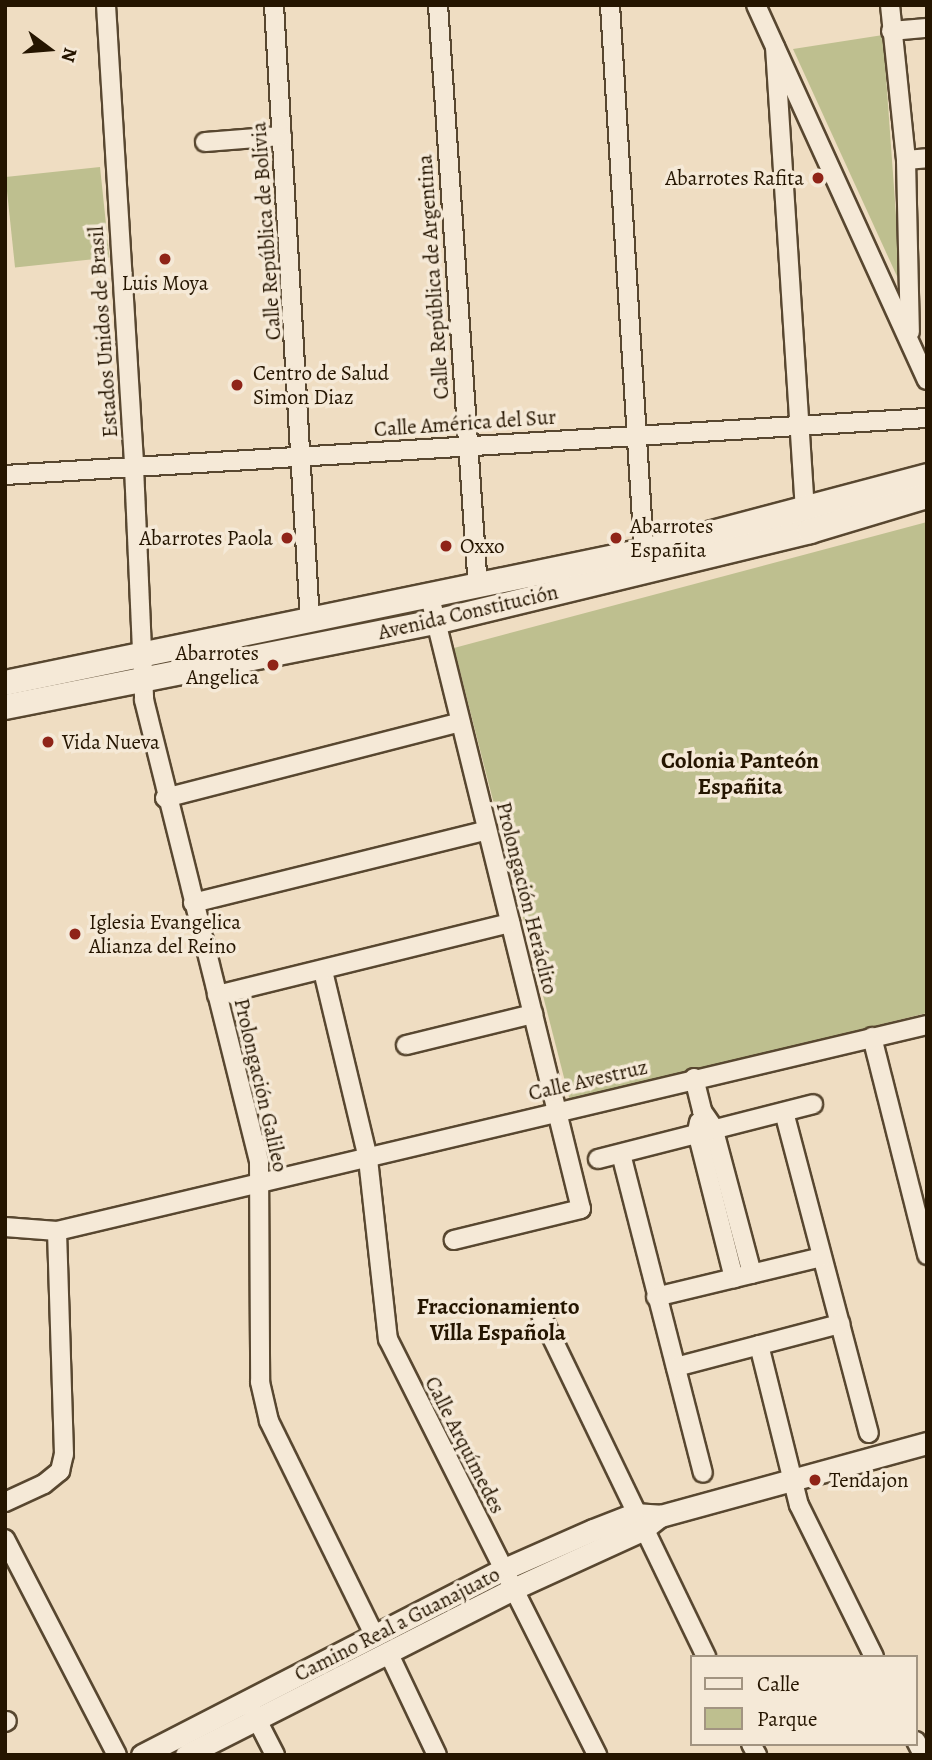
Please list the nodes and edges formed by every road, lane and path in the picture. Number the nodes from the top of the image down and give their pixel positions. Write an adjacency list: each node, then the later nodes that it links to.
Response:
1 (106, 5): 23 (street, Estados Unidos de Brasil)
2 (274, 5): 10 (street, Calle República de Bolivia)
3 (438, 5): 21 (street, Calle República de Argentina)
4 (610, 5): 20 (street)
5 (756, 5): 9 (street)
6 (890, 5): 8 (street)
7 (927, 28): 8 (street)
8 (891, 31): 13 (street)
9 (775, 47): 15 (street); 19 (street)
10 (282, 136): 11 (street); 22 (street, Calle República de Bolivia)
11 (205, 142)
12 (927, 158): 13 (street)
13 (906, 160): 14 (street)
14 (919, 293): 15 (street); 16 (street)
15 (892, 296): 16 (street)
16 (910, 335): 17 (street)
17 (927, 380)
18 (927, 418): 19 (street, Calle América del Sur)
19 (799, 427): 20 (street, Calle América del Sur); 27 (street)
20 (634, 435): 21 (street, Calle América del Sur); 28 (street)
21 (467, 446): 22 (street, Calle América del Sur); 29 (street, Calle República de Argentina)
22 (303, 456): 23 (street, Calle América del Sur); 31 (street, Calle República de Bolivia)
23 (134, 467): 24 (street, Calle América del Sur); 33 (street, Estados Unidos de Brasil)
24 (5, 475)
25 (927, 476): 27 (main road, Avenida Constitución)
26 (927, 496): 32 (main road, Avenida Constitución)
27 (805, 511): 28 (main road, Avenida Constitución)
28 (644, 551): 29 (main road, Avenida Constitución)
29 (478, 588): 30 (main road, Avenida Constitución)
30 (430, 597): 31 (main road, Avenida Constitución); 32 (street, Prolongación Heráclito)
31 (310, 621): 33 (main road, Avenida Constitución)
32 (435, 622): 33 (main road, Avenida Constitución); 36 (street, Prolongación Heráclito)
33 (143, 668): 34 (main road, Avenida Constitución); 35 (main road, Avenida Constitución); 37 (street, Prolongación Galileo)
34 (5, 684)
35 (5, 707)
36 (460, 722): 37 (street); 38 (street, Prolongación Heráclito)
37 (165, 798): 39 (street, Prolongación Galileo)
38 (487, 830): 39 (street); 40 (street, Prolongación Heráclito)
39 (193, 903): 42 (street, Prolongación Galileo)
40 (510, 923): 41 (street); 43 (street, Prolongación Heráclito)
41 (323, 971): 42 (street); 53 (street, Calle Arquímedes)
42 (217, 995): 55 (street, Prolongación Galileo)
43 (533, 1014): 46 (street); 49 (street, Prolongación Heráclito)
44 (927, 1025): 45 (street, Calle Avestruz)
45 (872, 1037): 47 (street, Calle Avestruz); 59 (street)
46 (406, 1045)
47 (694, 1078): 49 (street, Calle Avestruz); 51 (street)
48 (813, 1104): 50 (street)
49 (556, 1110): 53 (street, Calle Avestruz); 58 (street, Prolongación Heráclito)
50 (784, 1112): 51 (street); 60 (street)
51 (705, 1130): 52 (street); 61 (street)
52 (621, 1154): 54 (street); 62 (street)
53 (368, 1158): 55 (street, Calle Avestruz); 74 (street, Calle Arquímedes)
54 (598, 1159)
55 (261, 1186): 57 (street, Calle Avestruz); 76 (street, Prolongación Galileo)
56 (5, 1227): 57 (street, Calle Avestruz)
57 (57, 1231): 71 (street)
58 (454, 1240)
59 (927, 1255)
60 (821, 1257): 61 (street); 64 (street)
61 (743, 1276): 62 (street)
62 (656, 1297): 66 (street)
63 (541, 1315): 72 (street)
64 (840, 1324): 65 (street); 67 (street)
65 (759, 1345): 66 (street); 70 (street)
66 (676, 1367): 69 (street)
67 (869, 1433)
68 (926, 1445): 70 (street, Camino Real a Guanajuato)
69 (703, 1473)
70 (790, 1479): 72 (street, Camino Real a Guanajuato); 79 (street)
71 (5, 1502)
72 (638, 1522): 74 (street, Camino Real a Guanajuato); 75 (street, Camino Real a Guanajuato); 78 (street)
73 (5, 1539): 81 (street)
74 (502, 1570): 75 (street, Calle Arquímedes); 76 (street, Camino Real a Guanajuato)
75 (513, 1589): 77 (street, Camino Real a Guanajuato); 86 (street, Calle Arquímedes)
76 (374, 1634): 80 (street, Camino Real a Guanajuato)
77 (388, 1652): 80 (street, Camino Real a Guanajuato); 85 (street)
78 (705, 1655)
79 (873, 1655)
80 (252, 1710): 82 (street, Camino Real a Guanajuato); 83 (street, Camino Real a Guanajuato); 84 (street)
81 (117, 1755)
82 (142, 1755)
83 (186, 1755)
84 (275, 1755)
85 (438, 1755)
86 (597, 1755)

